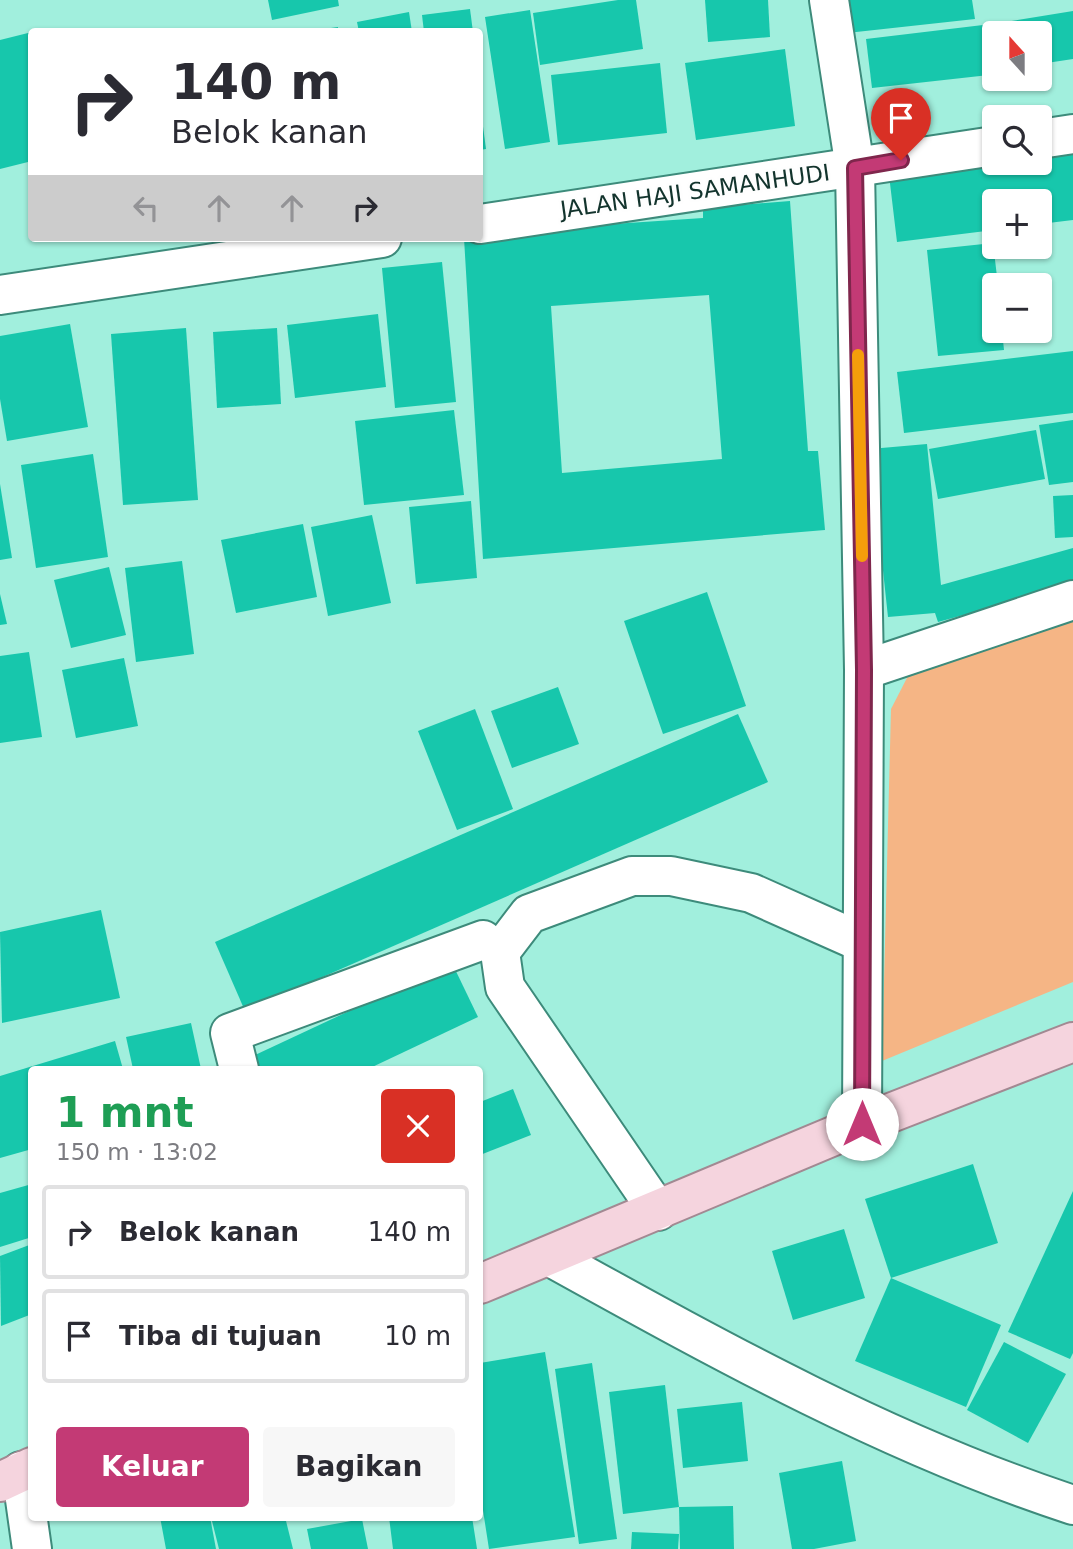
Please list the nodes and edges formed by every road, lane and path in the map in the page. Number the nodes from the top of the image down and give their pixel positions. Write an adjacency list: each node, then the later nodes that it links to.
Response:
1 (829, 0): 5 (street)
2 (1073, 134): 3 (street)
3 (1052, 137)
4 (982, 148): 5 (street, JALAN HAJI SAMANHUDI)
5 (855, 168): 6 (street, JALAN HAJI SAMANHUDI); 10 (street)
6 (483, 223)
7 (355, 242): 8 (street)
8 (0, 295)
9 (1073, 600): 10 (street)
10 (864, 670): 12 (street)
11 (483, 940): 14 (street)
12 (861, 942): 15 (street); 16 (street)
13 (1073, 1042): 15 (main road)
14 (238, 1066)
15 (862, 1124): 16 (main road)
16 (658, 1211): 17 (main road)
17 (549, 1256): 18 (main road); 20 (street)
18 (483, 1283)
19 (17, 1473): 21 (street)
20 (1073, 1504)
21 (32, 1549)

